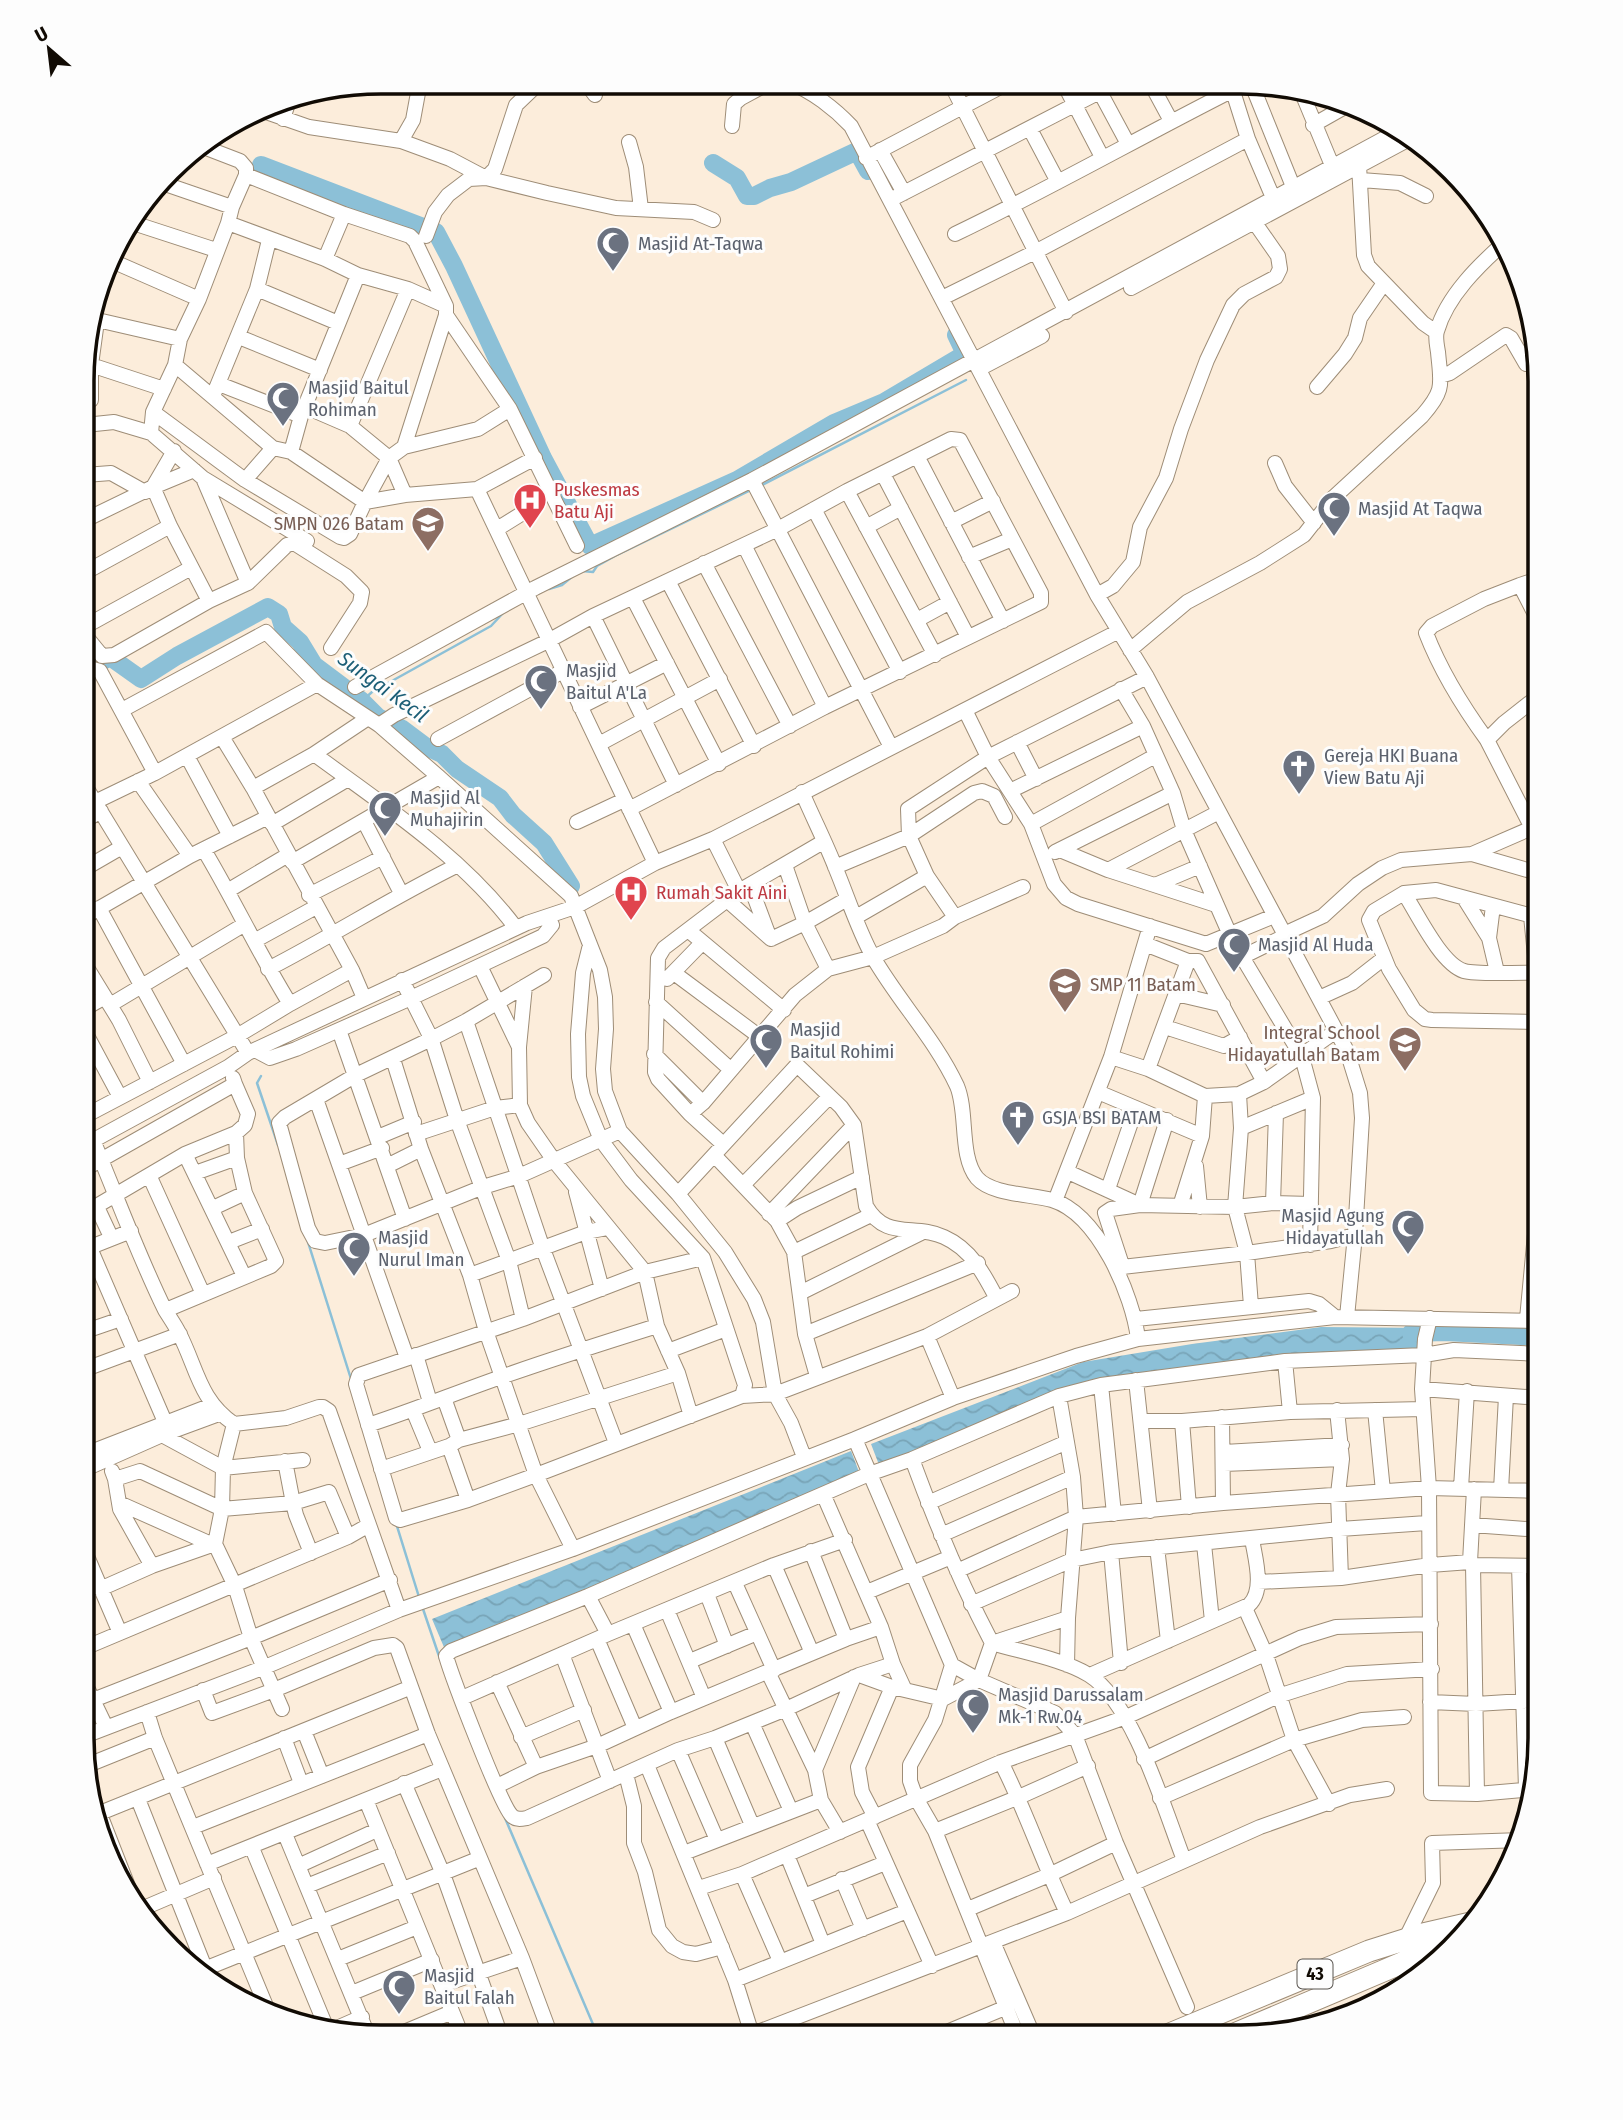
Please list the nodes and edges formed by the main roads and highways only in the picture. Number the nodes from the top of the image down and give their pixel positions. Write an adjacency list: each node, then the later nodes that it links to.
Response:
1 (1458, 1926): 5 (highway, 43)
2 (1432, 1953): 3 (highway, 43)
3 (1323, 1996): 4 (highway); 6 (highway, 43)
4 (1290, 2021)
5 (1201, 2025)
6 (1256, 2025)

